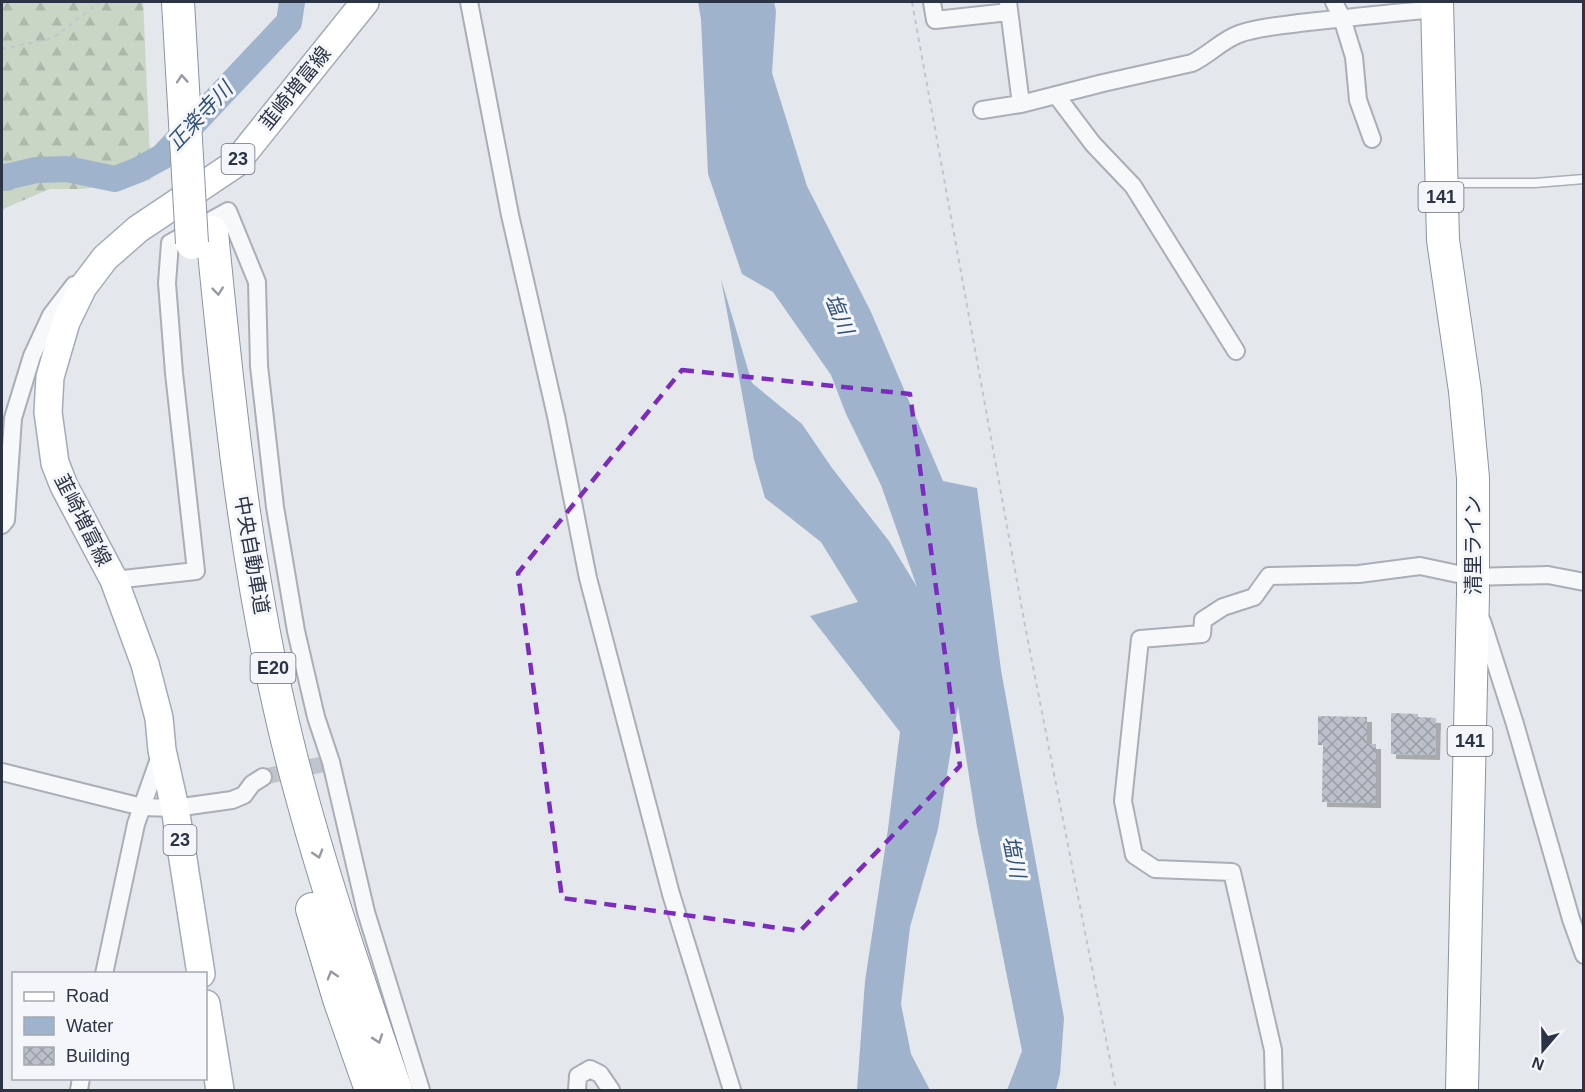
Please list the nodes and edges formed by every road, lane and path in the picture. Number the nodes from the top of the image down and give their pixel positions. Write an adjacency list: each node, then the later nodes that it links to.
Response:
1 (100, 2): 12 (path)
2 (178, 2): 19 (highway, 中央自動車道 / E20, one-way to 2, bridge)
3 (200, 2): 19 (highway, 中央自動車道 / E20)
4 (365, 2): 20 (main road, 韮崎増富線 / 23)
5 (469, 2): 41 (street)
6 (912, 2): 42 (path)
7 (932, 2): 10 (street)
8 (1334, 2): 11 (street)
9 (1437, 5): 11 (street); 18 (highway, 清里ライン / 141)
10 (1008, 7): 14 (street)
11 (1342, 18): 13 (street); 16 (street)
12 (2, 49)
13 (1056, 95): 14 (street); 21 (street)
14 (1022, 105): 15 (street)
15 (982, 110)
16 (1372, 139)
17 (1584, 179): 18 (lane)
18 (1441, 183): 25 (highway, 清里ライン / 141)
19 (202, 238): 36 (highway, 中央自動車道 / E20, one-way to 19); 37 (highway, 中央自動車道 / E20, one-way to 37)
20 (83, 287): 22 (street); 23 (main road, 韮崎増富線 / 23)
21 (1236, 351)
22 (2, 525)
23 (114, 580): 26 (main road, 韮崎増富線 / 23); 38 (street)
24 (1584, 582): 25 (street)
25 (1473, 585): 31 (street); 43 (street); 44 (highway, 清里ライン / 141)
26 (162, 750): 29 (street); 30 (main road, 韮崎増富線 / 23)
27 (2, 772): 29 (street)
28 (263, 777): 30 (street)
29 (142, 807): 30 (street); 32 (street)
30 (175, 808): 33 (main road, 韮崎増富線 / 23)
31 (1584, 956)
32 (104, 972)
33 (201, 972)
34 (207, 1010): 35 (main road)
35 (220, 1090)
36 (371, 1090)
37 (396, 1090)
38 (421, 1090)
39 (577, 1090): 40 (street)
40 (611, 1090)
41 (732, 1090)
42 (1116, 1090)
43 (1274, 1090)
44 (1462, 1090)

